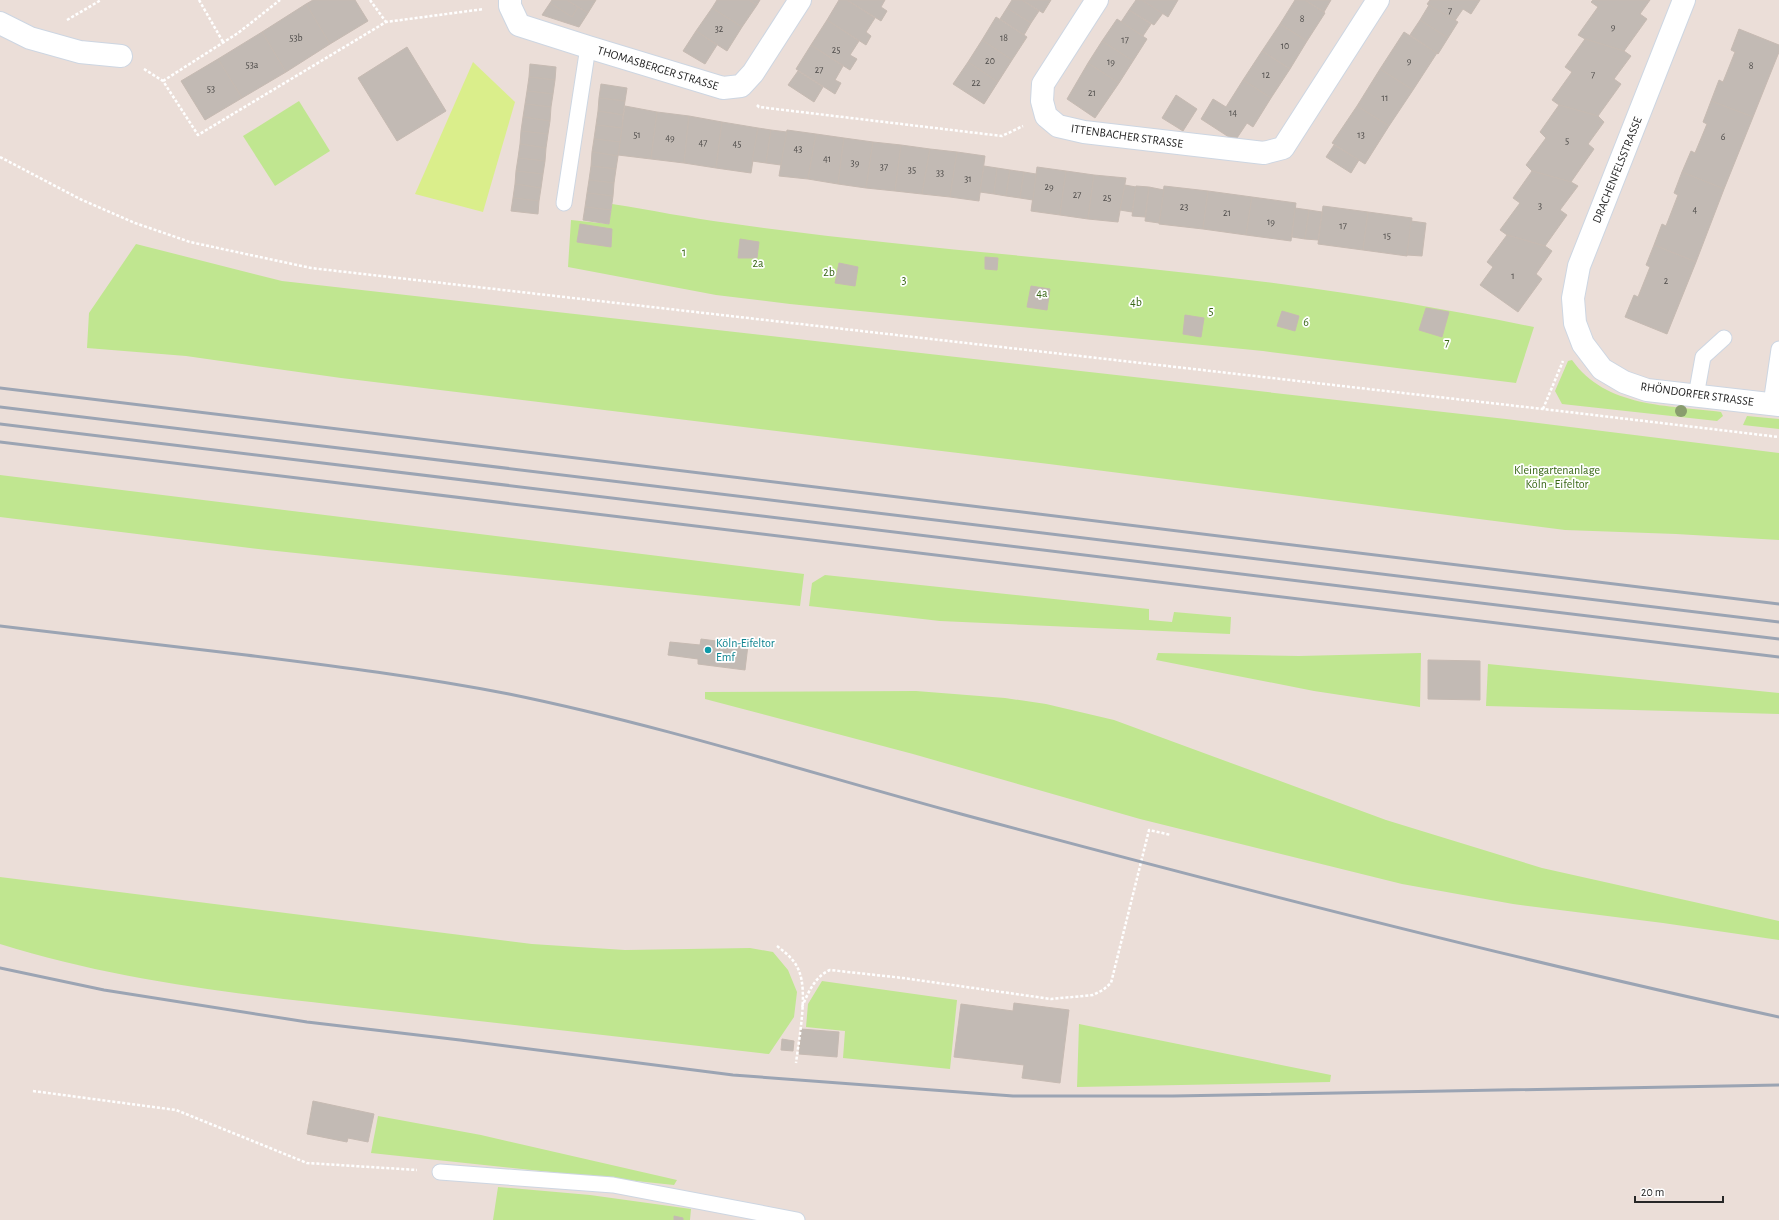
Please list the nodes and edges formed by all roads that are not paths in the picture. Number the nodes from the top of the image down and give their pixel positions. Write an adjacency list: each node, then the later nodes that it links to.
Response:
1 (800, 0): 7 (street, THOMASBERGER STRASSE)
2 (1097, 0): 3 (street, ITTENBACHER STRASSE)
3 (1378, 0)
4 (1684, 0): 11 (street, DRACHENFELSSTRASSE)
5 (510, 3): 7 (street, THOMASBERGER STRASSE)
6 (0, 23): 8 (street)
7 (588, 47): 9 (lane)
8 (121, 56)
9 (564, 203)
10 (1724, 338): 13 (lane)
11 (1583, 344): 13 (street, RHÖNDORFER STRASSE)
12 (1779, 349): 14 (lane)
13 (1696, 396): 14 (street, RHÖNDORFER STRASSE)
14 (1775, 405)
15 (440, 1172): 16 (lane)
16 (797, 1220)

